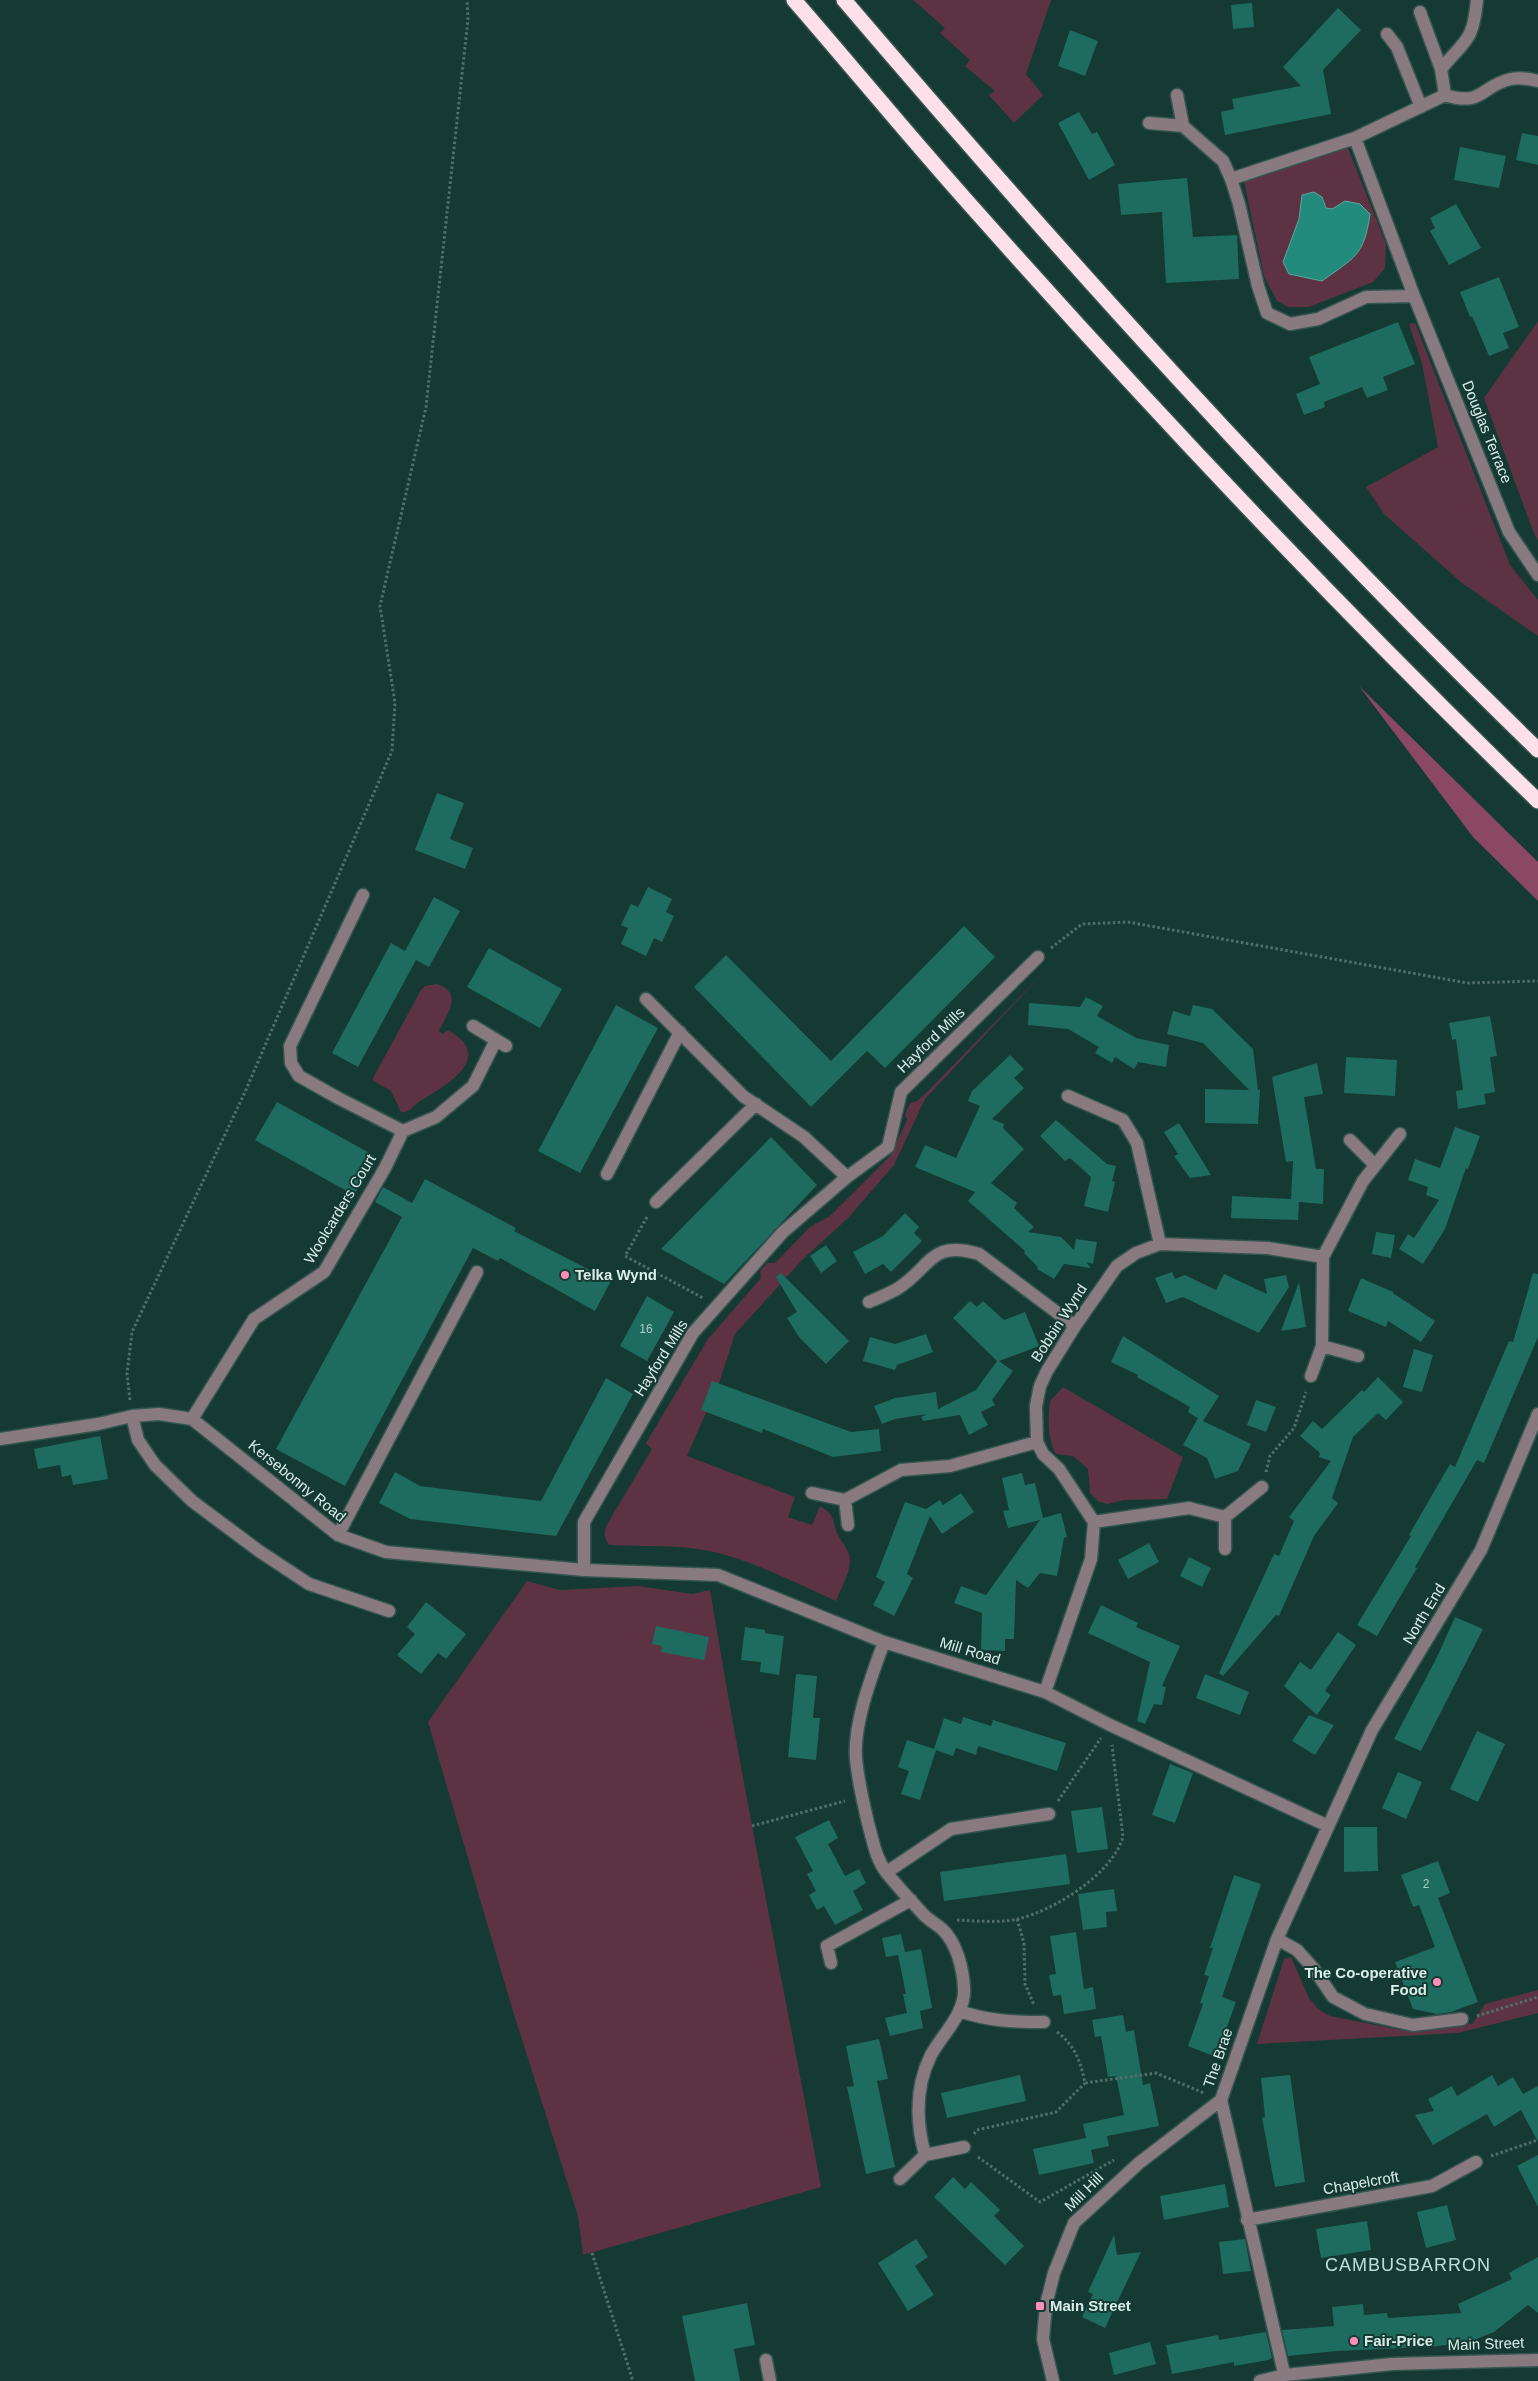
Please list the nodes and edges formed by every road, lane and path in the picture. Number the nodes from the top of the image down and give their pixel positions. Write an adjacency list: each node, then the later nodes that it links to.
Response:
1 (467, 0): 45 (path)
2 (794, 0): 19 (highway)
3 (844, 0): 18 (highway)
4 (1476, 0): 7 (street)
5 (1420, 12): 7 (street)
6 (1387, 34): 11 (street)
7 (1441, 69): 10 (street)
8 (1538, 81): 10 (street)
9 (1177, 95): 13 (street)
10 (1445, 95): 11 (street)
11 (1421, 107): 14 (street)
12 (1149, 123): 13 (street)
13 (1183, 126): 15 (street)
14 (1355, 138): 15 (street); 16 (street, Douglas Terrace)
15 (1231, 179): 16 (street)
16 (1414, 296): 17 (street, Douglas Terrace)
17 (1538, 575)
18 (1538, 750)
19 (1538, 800)
20 (363, 895): 28 (street)
21 (1038, 957): 22 (path); 33 (street, Hayford Mills)
22 (1538, 982)
23 (646, 999): 25 (street)
24 (473, 1026): 28 (street)
25 (680, 1032): 27 (street); 32 (street)
26 (1068, 1096): 35 (street)
27 (756, 1104): 33 (street); 34 (street)
28 (404, 1131): 46 (street, Woolcarders Court)
29 (1400, 1134): 31 (street)
30 (1350, 1140): 31 (street)
31 (1374, 1164): 36 (street)
32 (607, 1174)
33 (847, 1177): 39 (street, Hayford Mills)
34 (656, 1202): 39 (path)
35 (1160, 1244): 36 (street, Bobbin Wynd); 40 (street, Bobbin Wynd)
36 (1324, 1257): 41 (street)
37 (477, 1272): 55 (street)
38 (869, 1302): 40 (street)
39 (717, 1305): 57 (street, Hayford Mills)
40 (1075, 1326): 48 (street, Bobbin Wynd)
41 (1322, 1346): 42 (street); 43 (street)
42 (1358, 1356)
43 (1311, 1376): 49 (path)
44 (1538, 1414): 65 (street, North End)
45 (132, 1416): 46 (street); 47 (street); 58 (street)
46 (192, 1419): 55 (street, Kersebonny Road)
47 (0, 1439)
48 (1037, 1442): 51 (street); 53 (street)
49 (1262, 1487): 52 (street)
50 (812, 1493): 51 (street)
51 (845, 1500): 54 (street)
52 (1225, 1517): 53 (street); 56 (street)
53 (1094, 1522): 60 (street)
54 (848, 1525)
55 (338, 1536): 57 (street, Kersebonny Road)
56 (1225, 1549)
57 (584, 1570): 59 (street, Mill Road)
58 (389, 1611)
59 (884, 1642): 60 (street, Mill Road); 62 (street)
60 (1045, 1692): 61 (street, Mill Road)
61 (1110, 1725): 63 (path); 65 (street, Mill Road); 69 (path)
62 (863, 1796): 64 (path); 66 (street)
63 (1049, 1814): 66 (street)
64 (752, 1826)
65 (1328, 1826): 70 (street, The Brae)
66 (887, 1872): 67 (street)
67 (911, 1900): 68 (street); 71 (street)
68 (925, 1916): 69 (path); 73 (street)
69 (1017, 1919): 75 (path)
70 (1277, 1939): 74 (street); 77 (street, The Brae)
71 (830, 1962)
72 (1538, 1997): 74 (path)
73 (959, 2011): 75 (street); 80 (street)
74 (1462, 2019)
75 (1044, 2022): 76 (path)
76 (1085, 2083): 77 (path); 79 (path)
77 (1221, 2100): 84 (street, The Brae); 91 (street, Mill Hill)
78 (1538, 2140): 82 (path)
79 (964, 2147): 80 (street); 81 (path)
80 (925, 2155): 83 (street)
81 (1117, 2158)
82 (1476, 2162): 84 (street, Chapelcroft)
83 (900, 2179)
84 (1247, 2220): 88 (street, The Brae)
85 (592, 2253): 89 (path)
86 (1537, 2357): 88 (street, Main Street)
87 (766, 2360): 90 (street)
88 (1285, 2375): 92 (street, Main Street)
89 (633, 2381)
90 (770, 2381)
91 (1053, 2381)
92 (1260, 2381)

